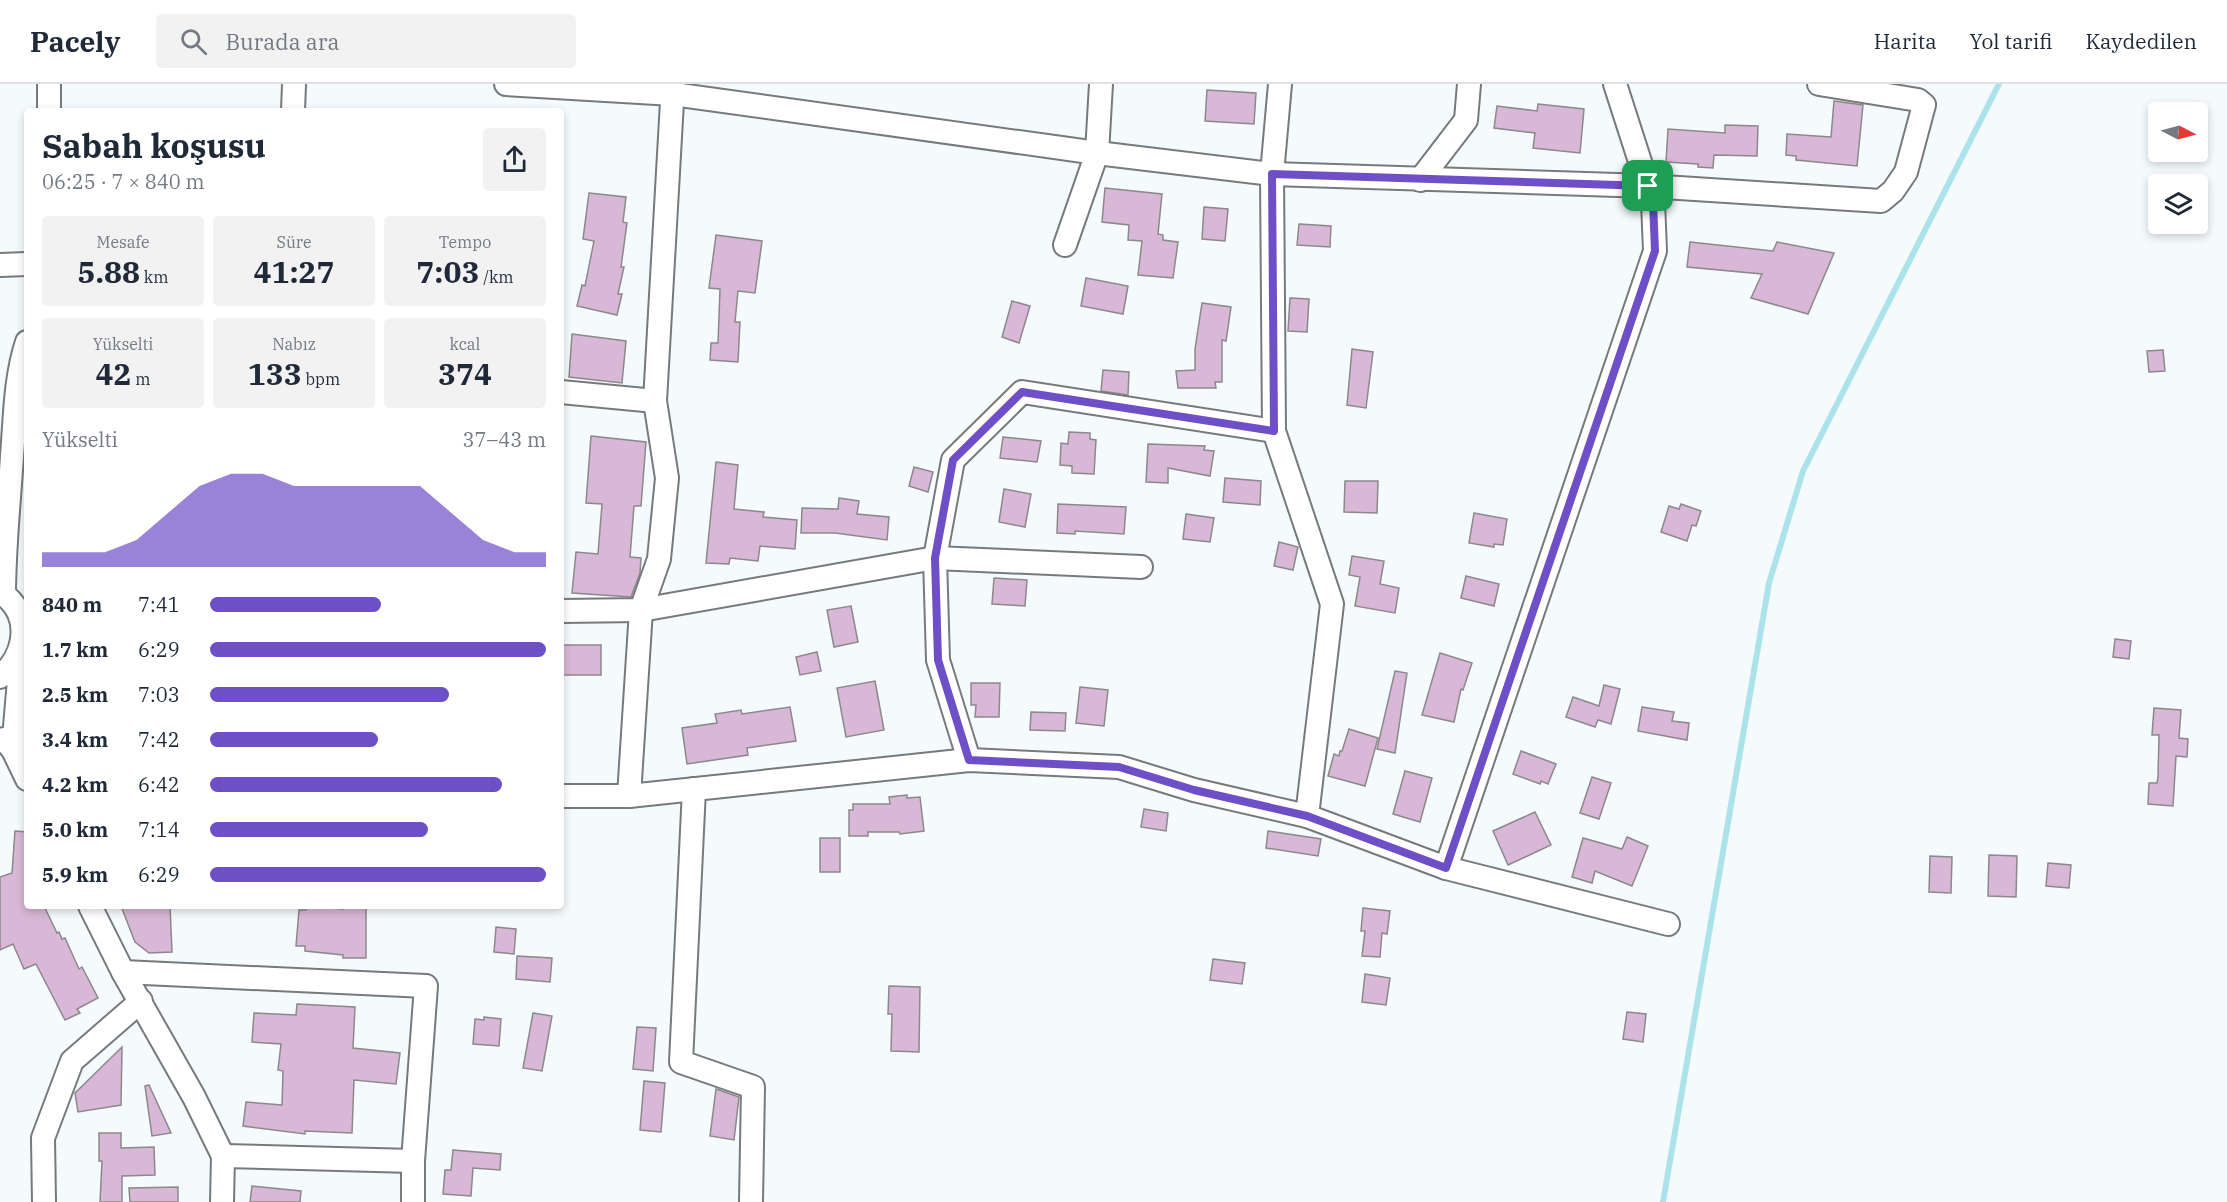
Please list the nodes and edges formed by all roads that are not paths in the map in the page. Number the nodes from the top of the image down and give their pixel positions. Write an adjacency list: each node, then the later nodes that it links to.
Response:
1 (49, 84): 10 (street)
2 (294, 84): 11 (street)
3 (506, 84): 9 (street)
4 (1101, 84): 12 (street)
5 (1280, 84): 13 (street)
6 (1469, 84): 14 (street)
7 (1615, 84): 15 (street)
8 (1819, 84): 15 (street)
9 (673, 89): 12 (street); 21 (street)
10 (49, 108)
11 (293, 108)
12 (1097, 153): 13 (street); 16 (street)
13 (1272, 174): 14 (street); 22 (street)
14 (1420, 180): 15 (street)
15 (1648, 186): 38 (street)
16 (1065, 245)
17 (24, 264): 18 (street)
18 (0, 265)
19 (24, 350): 23 (street)
20 (564, 393): 21 (street)
21 (655, 401): 27 (street)
22 (1274, 431): 24 (street); 37 (street)
23 (20, 435): 26 (street)
24 (935, 558): 25 (street); 27 (street); 32 (street)
25 (1141, 567)
26 (11, 600): 29 (street)
27 (641, 610): 28 (street); 36 (street)
28 (564, 611)
29 (22, 645): 30 (street); 31 (street)
30 (0, 677)
31 (13, 746): 33 (street)
32 (969, 760): 34 (street); 37 (street)
33 (24, 772)
34 (694, 789): 36 (street); 48 (street)
35 (564, 796): 36 (street)
36 (629, 796)
37 (1307, 816): 38 (street)
38 (1446, 868): 40 (street)
39 (92, 909): 41 (street)
40 (1668, 924)
41 (123, 972): 42 (street); 44 (street)
42 (141, 1001): 43 (street); 45 (street)
43 (223, 1156): 44 (street); 46 (street)
44 (413, 1161): 47 (street)
45 (45, 1202)
46 (222, 1202)
47 (413, 1202)
48 (751, 1202)

